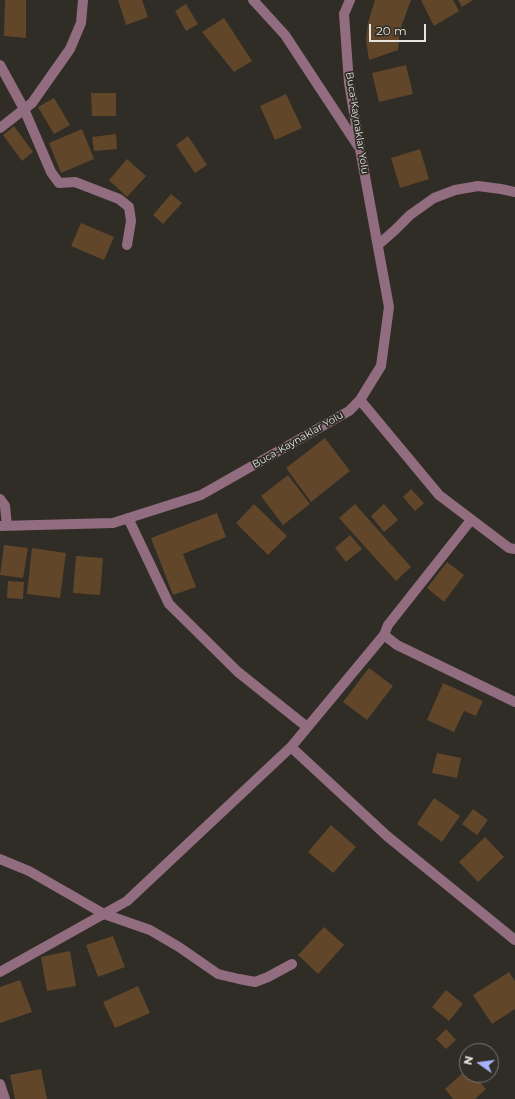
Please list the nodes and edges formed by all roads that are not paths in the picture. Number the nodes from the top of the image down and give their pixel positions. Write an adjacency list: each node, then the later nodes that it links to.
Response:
1 (83, 0): 5 (street)
2 (253, 0): 7 (street)
3 (350, 0): 7 (street, Buca-Kaynaklar Yolu)
4 (0, 65): 5 (street)
5 (24, 109): 6 (street); 9 (street)
6 (0, 128)
7 (360, 149): 10 (street, Buca-Kaynaklar Yolu)
8 (515, 192): 10 (street)
9 (127, 245)
10 (378, 245): 11 (street, Buca-Kaynaklar Yolu)
11 (360, 400): 13 (street, Buca-Kaynaklar Yolu); 14 (street)
12 (0, 500): 15 (street)
13 (128, 518): 15 (street, Buca-Kaynaklar Yolu); 19 (street)
14 (472, 520): 16 (street); 17 (street)
15 (4, 526)
16 (515, 549)
17 (384, 635): 18 (street); 19 (street)
18 (515, 702)
19 (307, 727): 20 (street)
20 (291, 747): 22 (street); 23 (street)
21 (0, 859): 22 (street)
22 (104, 914): 24 (street); 25 (street)
23 (515, 940)
24 (292, 964)
25 (0, 972)
26 (0, 1084): 27 (street)
27 (5, 1099)

